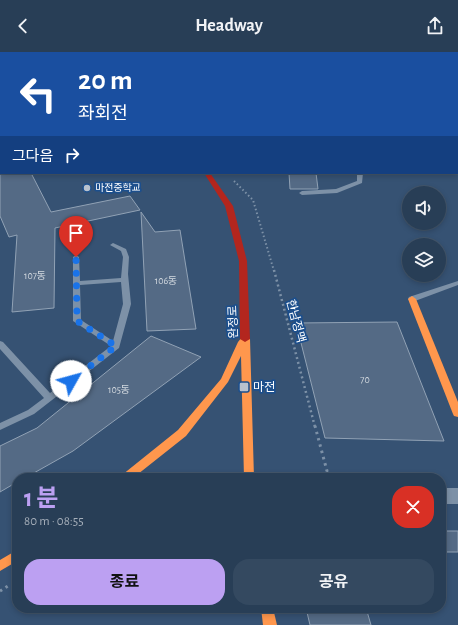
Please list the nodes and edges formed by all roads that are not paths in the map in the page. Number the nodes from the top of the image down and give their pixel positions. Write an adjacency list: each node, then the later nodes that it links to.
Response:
1 (208, 174): 10 (main road, 완정로)
2 (360, 174): 3 (lane)
3 (302, 193)
4 (113, 246): 6 (lane)
5 (76, 257): 7 (lane)
6 (125, 280): 7 (lane); 12 (lane)
7 (76, 283): 12 (lane)
8 (458, 283): 9 (lane)
9 (412, 299): 14 (main road)
10 (245, 337): 16 (main road); 17 (main road, 완정로)
11 (0, 344): 13 (lane)
12 (116, 346): 13 (lane)
13 (49, 398): 15 (lane)
14 (458, 414)
15 (0, 427)
16 (132, 473)
17 (249, 473)
18 (446, 496): 19 (street)
19 (458, 496)
20 (12, 558): 21 (main road)
21 (0, 566)
22 (268, 613): 23 (main road)
23 (270, 625)

